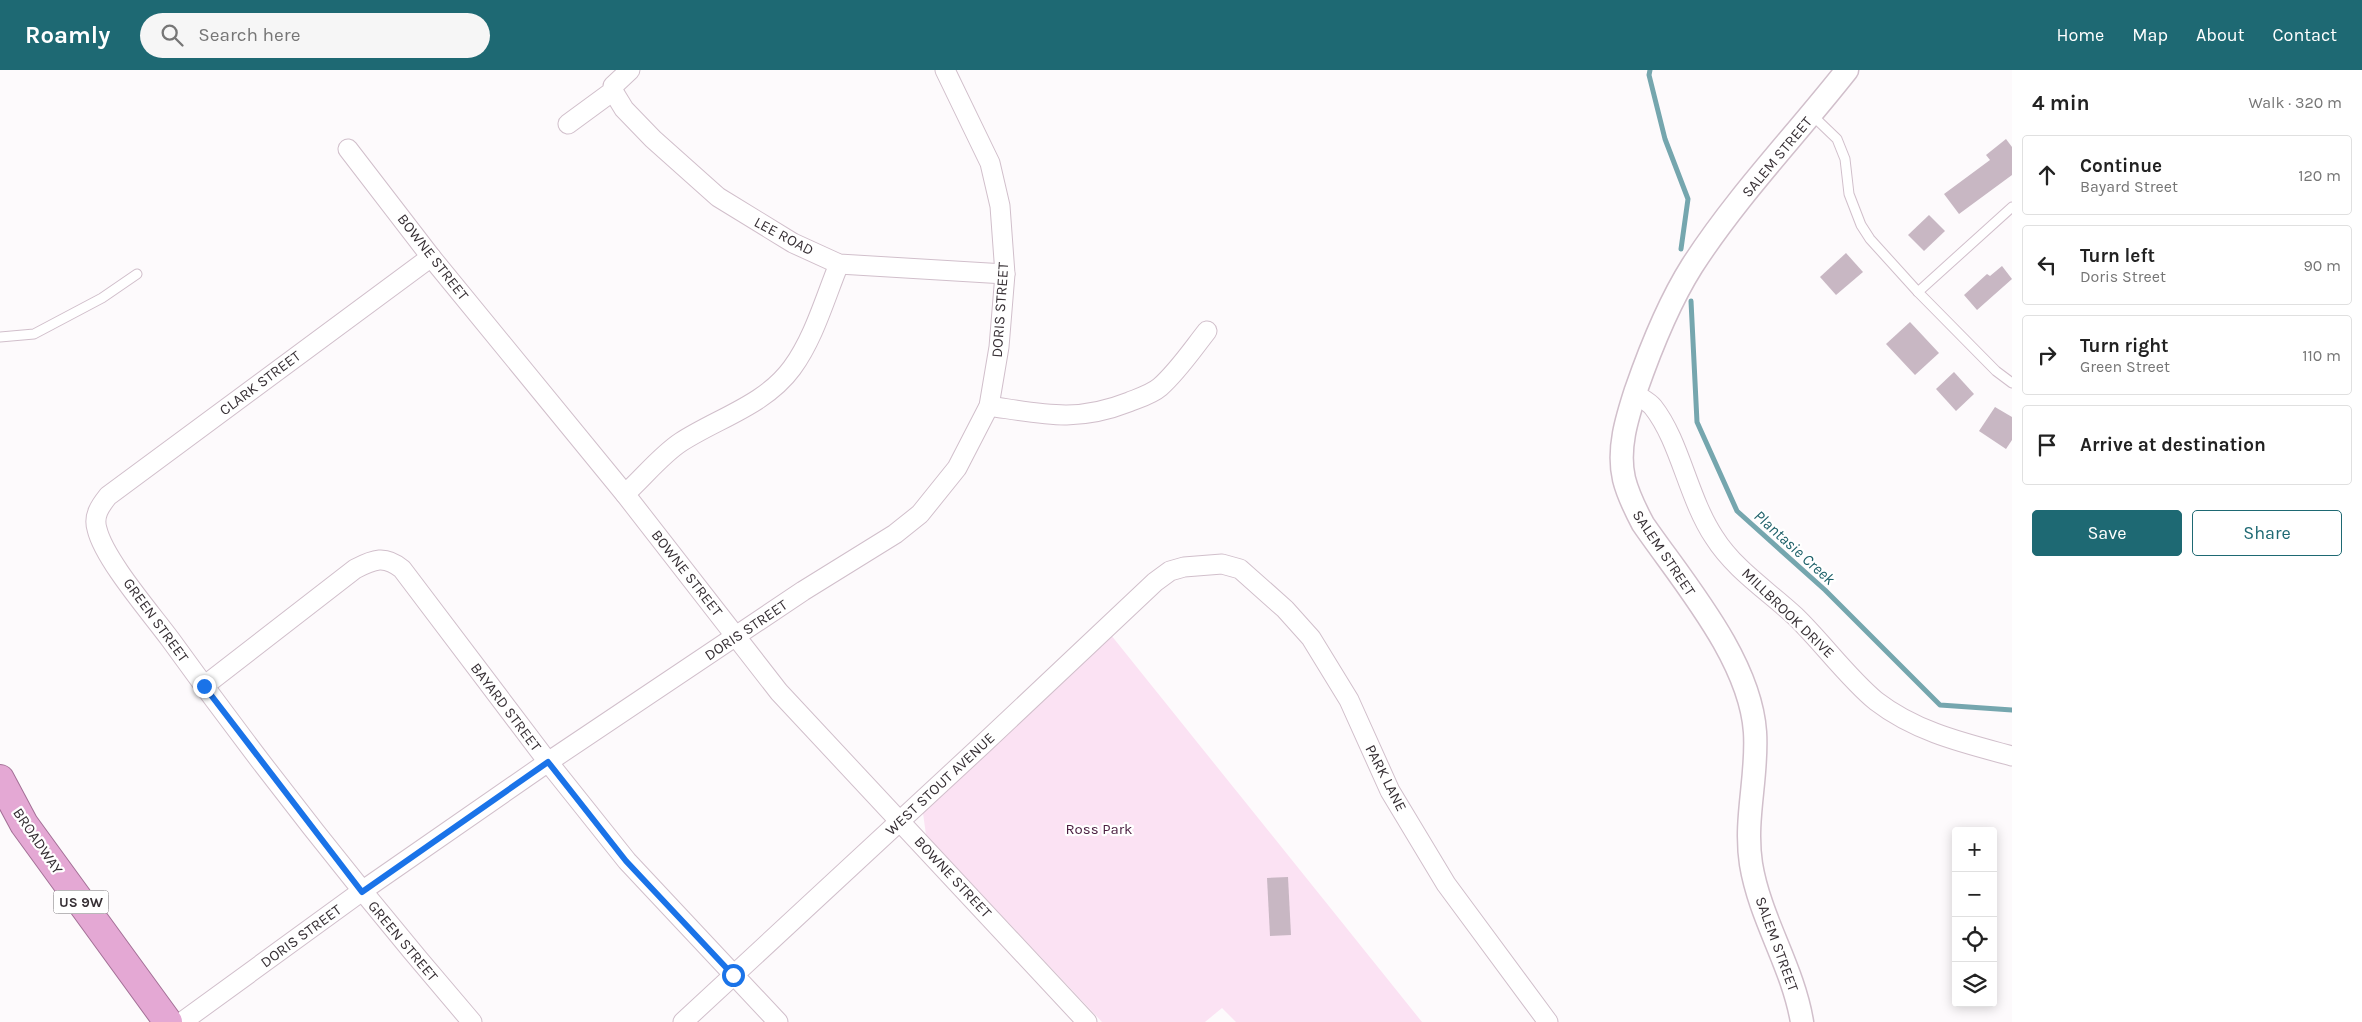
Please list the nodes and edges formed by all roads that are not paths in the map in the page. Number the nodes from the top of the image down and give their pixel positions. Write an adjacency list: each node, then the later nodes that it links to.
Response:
1 (630, 70): 4 (street)
2 (945, 70): 12 (street, DORIS STREET)
3 (1847, 70): 5 (street, SALEM STREET)
4 (613, 90): 6 (street); 10 (street, LEE ROAD)
5 (1812, 115): 13 (lane); 17 (street, SALEM STREET)
6 (568, 124)
7 (348, 149): 9 (street, BOWNE STREET)
8 (2012, 206): 13 (lane)
9 (431, 257): 19 (street, BOWNE STREET); 20 (street, CLARK STREET)
10 (839, 264): 12 (street, LEE ROAD); 19 (street)
11 (137, 274): 15 (lane)
12 (1005, 274): 18 (street, DORIS STREET)
13 (1918, 292): 16 (lane)
14 (1207, 331): 18 (street)
15 (0, 337)
16 (2012, 382)
17 (1635, 394): 24 (street, MILLBROOK DRIVE); 37 (street, SALEM STREET)
18 (989, 406): 22 (street, DORIS STREET)
19 (625, 494): 22 (street, BOWNE STREET)
20 (96, 516): 23 (street, GREEN STREET)
21 (1206, 564): 27 (street, WEST STOUT AVENUE); 36 (street, PARK LANE)
22 (736, 636): 25 (street, DORIS STREET); 27 (street, BOWNE STREET)
23 (204, 686): 25 (street, BAYARD STREET); 28 (street, GREEN STREET)
24 (2012, 756)
25 (548, 762): 28 (street, DORIS STREET); 29 (street, BAYARD STREET)
26 (0, 779): 30 (highway, BROADWAY / US 9W)
27 (901, 820): 29 (street, WEST STOUT AVENUE); 35 (street, BOWNE STREET)
28 (362, 892): 31 (street, DORIS STREET); 32 (street, GREEN STREET)
29 (733, 975): 33 (street, WEST STOUT AVENUE); 34 (street, BAYARD STREET)
30 (168, 1022)
31 (182, 1022)
32 (472, 1022)
33 (683, 1022)
34 (778, 1022)
35 (1087, 1022)
36 (1548, 1022)
37 (1802, 1022)

